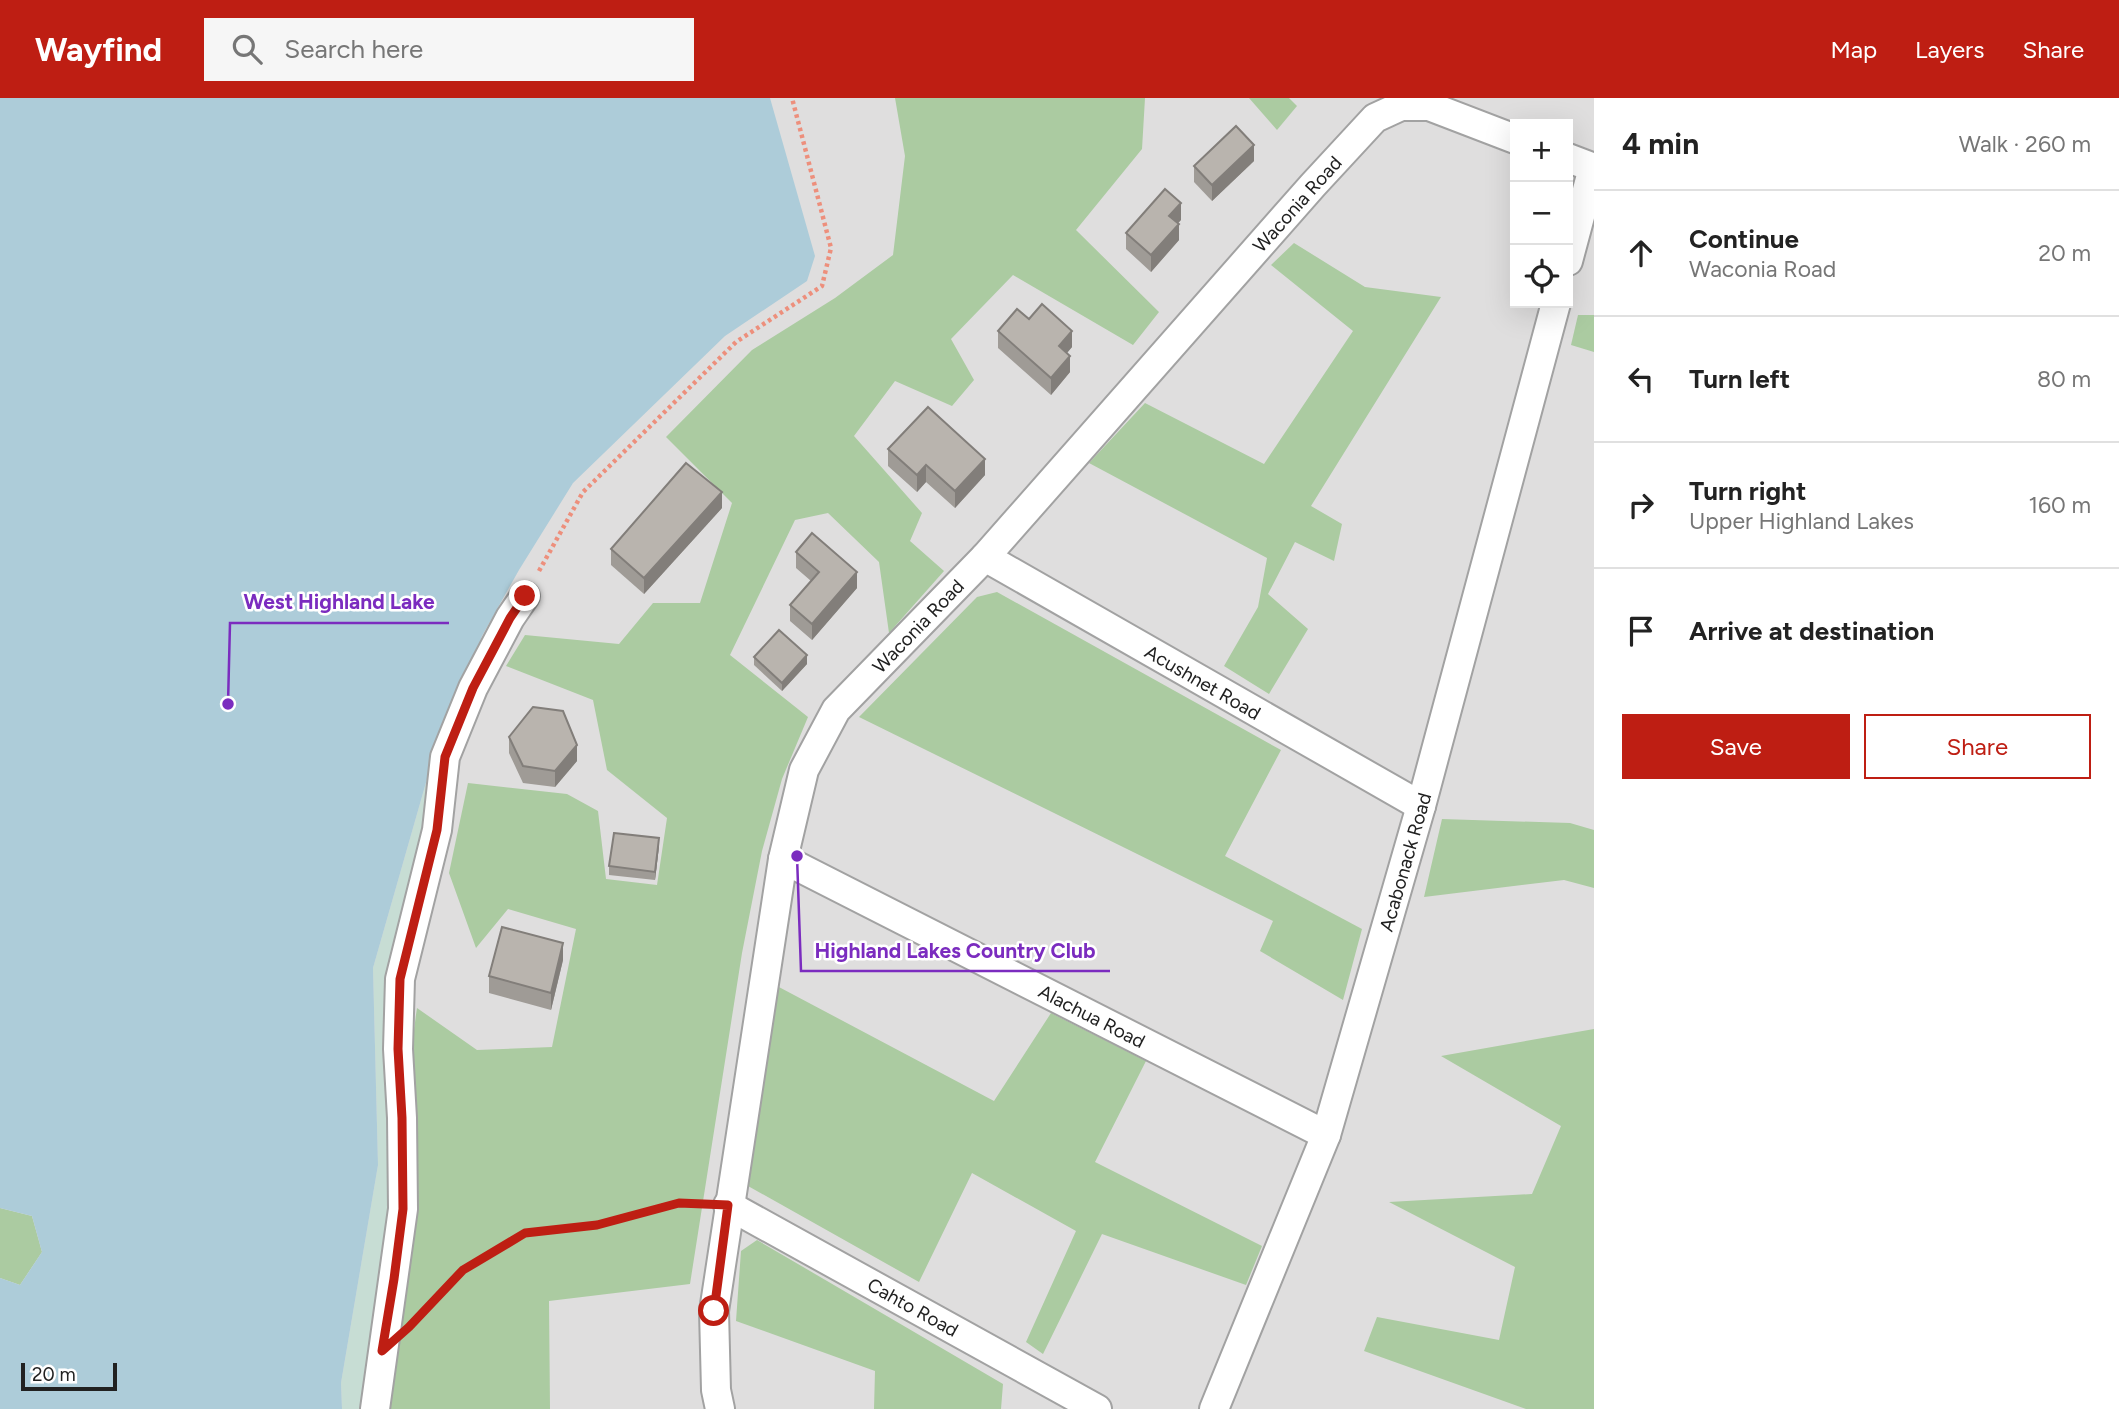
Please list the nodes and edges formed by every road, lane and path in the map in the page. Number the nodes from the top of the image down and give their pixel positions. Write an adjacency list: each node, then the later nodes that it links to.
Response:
1 (792, 98): 7 (path)
2 (1510, 137): 6 (street, Waconia Road)
3 (1585, 165): 4 (street)
4 (1571, 245)
5 (1555, 308): 8 (street, Acabonack Road)
6 (985, 558): 8 (street, Acushnet Road); 9 (street, Waconia Road)
7 (525, 596): 12 (street)
8 (1421, 806): 10 (street, Acabonack Road)
9 (783, 859): 10 (street, Alachua Road); 11 (street, Waconia Road)
10 (1326, 1135): 16 (street, Acabonack Road)
11 (728, 1205): 12 (path); 14 (street, Waconia Road); 15 (street, Cahto Road)
12 (382, 1351): 13 (street)
13 (375, 1409)
14 (719, 1409)
15 (1097, 1409)
16 (1214, 1409)

